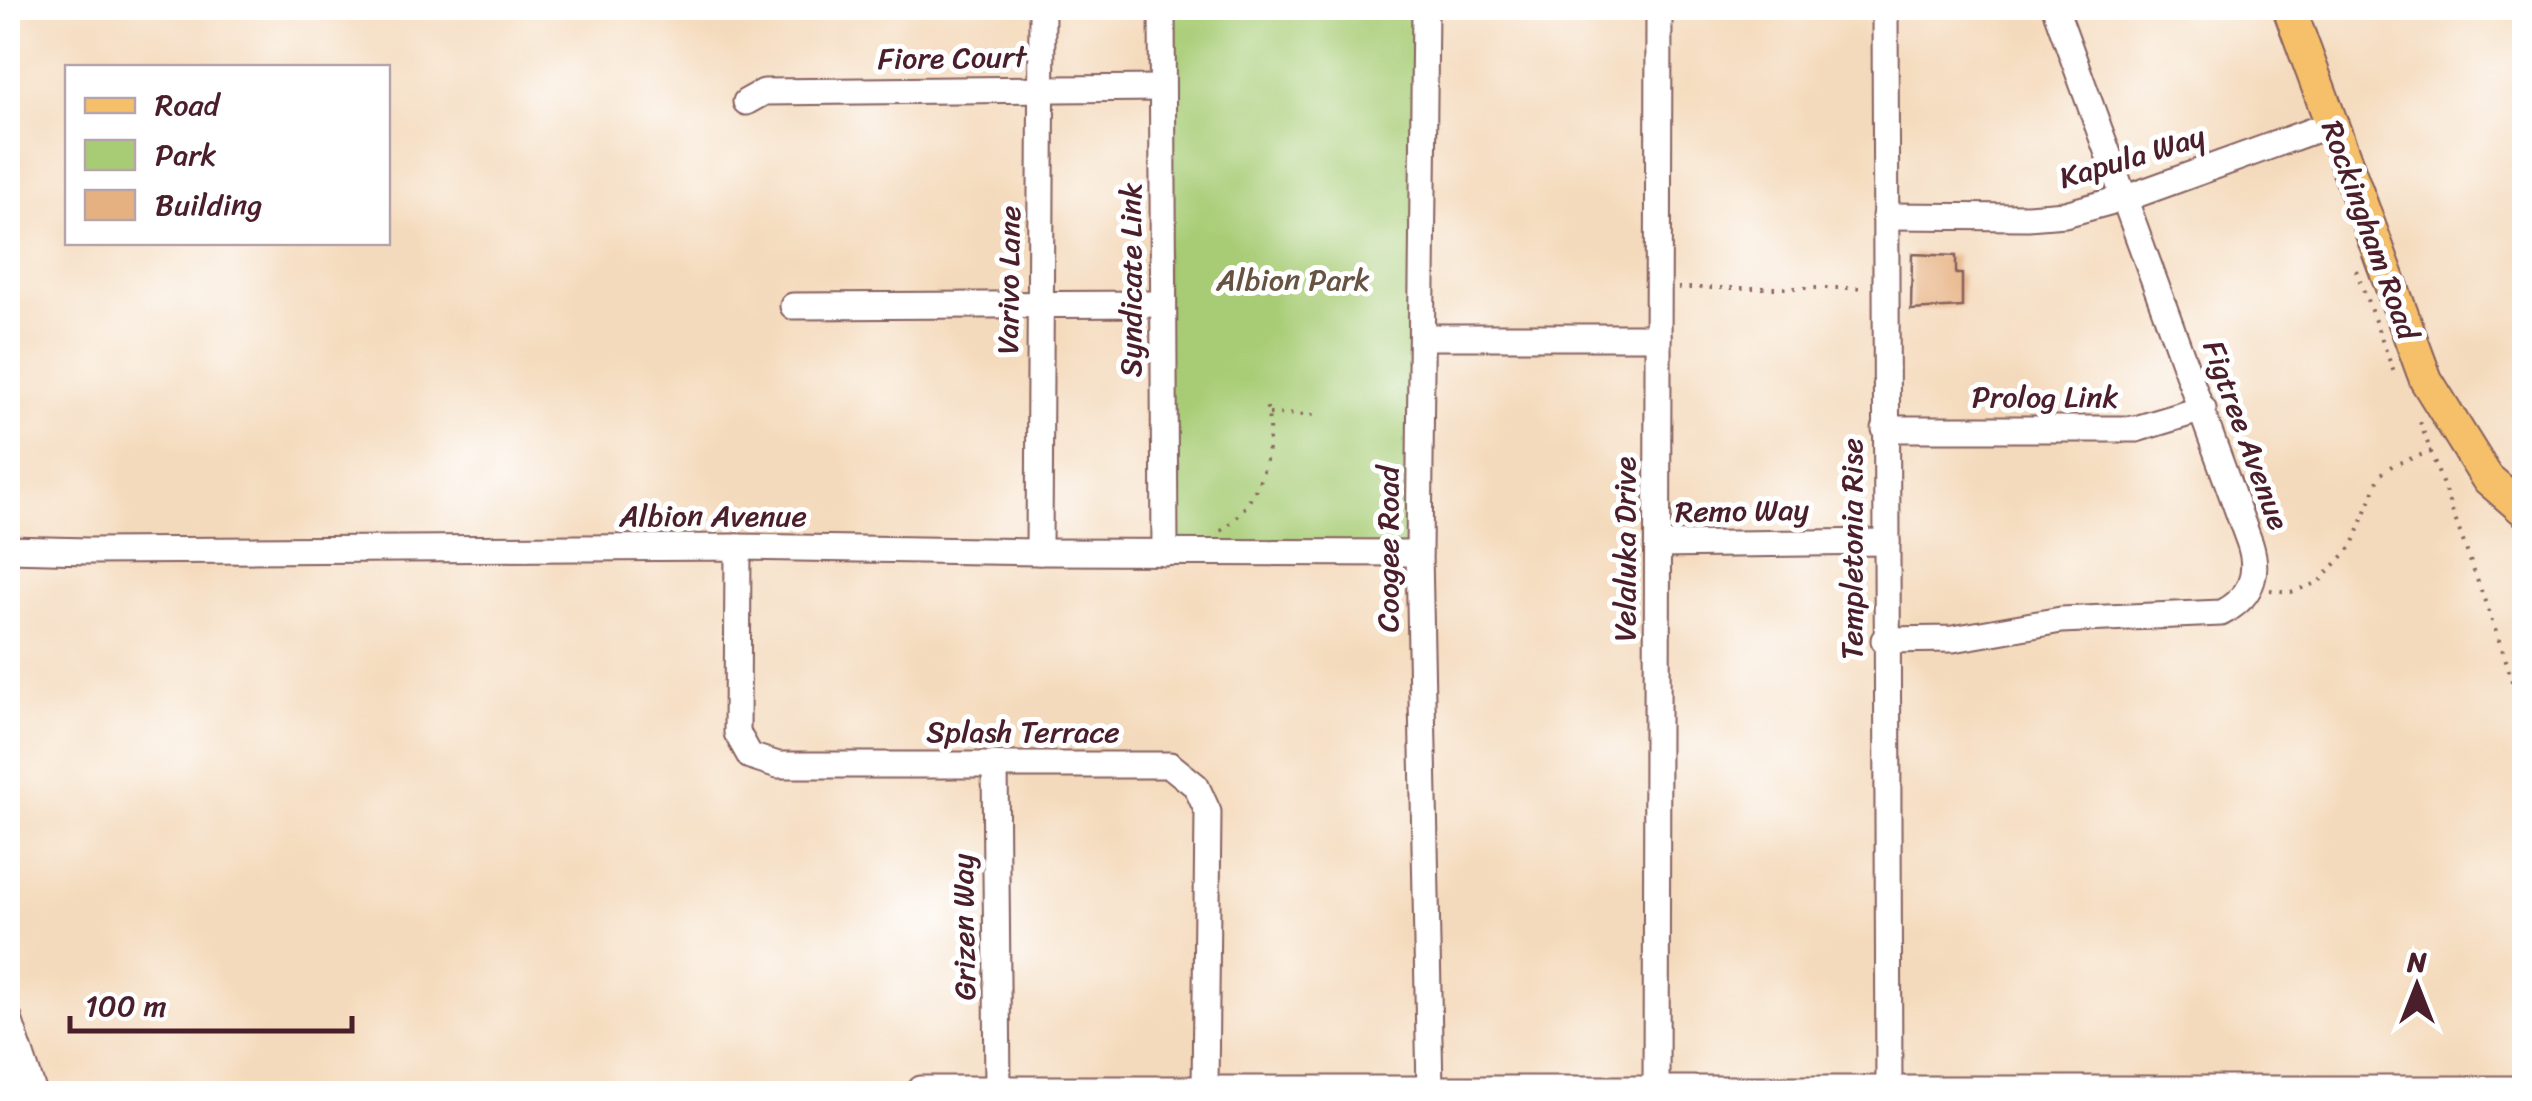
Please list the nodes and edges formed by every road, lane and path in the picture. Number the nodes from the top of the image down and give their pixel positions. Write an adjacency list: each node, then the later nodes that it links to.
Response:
1 (1042, 8): 9 (street, Varivo Lane)
2 (1162, 8): 8 (street, Syndicate Link)
3 (1425, 8): 20 (street, Coogee Road)
4 (1659, 8): 15 (street, Velaluka Drive)
5 (1885, 8): 13 (street, Templetonia Rise)
6 (2056, 8): 12 (street, Figtree Avenue)
7 (2289, 8): 11 (main road, Rockingham Road)
8 (1162, 88): 9 (street, Fiore Court); 18 (street, Syndicate Link)
9 (1044, 89): 10 (street, Fiore Court); 17 (street, Varivo Lane)
10 (746, 102)
11 (2331, 124): 12 (street, Kapula Way); 29 (main road, Rockingham Road)
12 (2125, 198): 13 (street, Kapula Way); 24 (street, Figtree Avenue)
13 (1885, 216): 16 (street, Templetonia Rise)
14 (2355, 267): 22 (path)
15 (1658, 288): 16 (path); 21 (street, Velaluka Drive)
16 (1885, 288): 28 (street, Templetonia Rise)
17 (1042, 304): 18 (street); 19 (street); 38 (street, Varivo Lane)
18 (1164, 304): 39 (street, Syndicate Link)
19 (793, 306)
20 (1422, 337): 21 (street); 40 (street, Coogee Road)
21 (1658, 337): 35 (street, Velaluka Drive)
22 (2402, 390)
23 (1265, 400): 25 (path)
24 (2202, 409): 28 (street, Prolog Link); 41 (street, Figtree Avenue)
25 (1268, 414): 26 (path); 33 (path)
26 (1314, 415)
27 (2417, 417): 30 (path)
28 (1885, 429): 34 (street, Templetonia Rise)
29 (2468, 445): 31 (main road, Rockingham Road); 32 (main road, Rockingham Road)
30 (2432, 451): 41 (path); 43 (path)
31 (2524, 485)
32 (2524, 510)
33 (1217, 534)
34 (1887, 542): 35 (street, Remo Way); 42 (street, Templetonia Rise)
35 (1658, 545): 51 (street, Velaluka Drive)
36 (738, 547): 37 (street, Albion Avenue); 38 (street, Albion Avenue); 44 (street, Splash Terrace)
37 (8, 548)
38 (1038, 552): 39 (street, Albion Avenue)
39 (1165, 552): 40 (street, Albion Avenue)
40 (1419, 553): 50 (street, Coogee Road)
41 (2251, 586): 42 (street)
42 (1884, 640): 52 (street, Templetonia Rise)
43 (2524, 724)
44 (996, 764): 48 (street, Grizen Way); 49 (street, Splash Terrace)
45 (8, 1016): 53 (street)
46 (2524, 1088): 52 (street)
47 (921, 1089): 48 (street)
48 (998, 1089): 49 (street)
49 (1205, 1089): 50 (street)
50 (1430, 1090): 51 (street)
51 (1656, 1090): 52 (street)
52 (1888, 1090)
53 (34, 1094)

